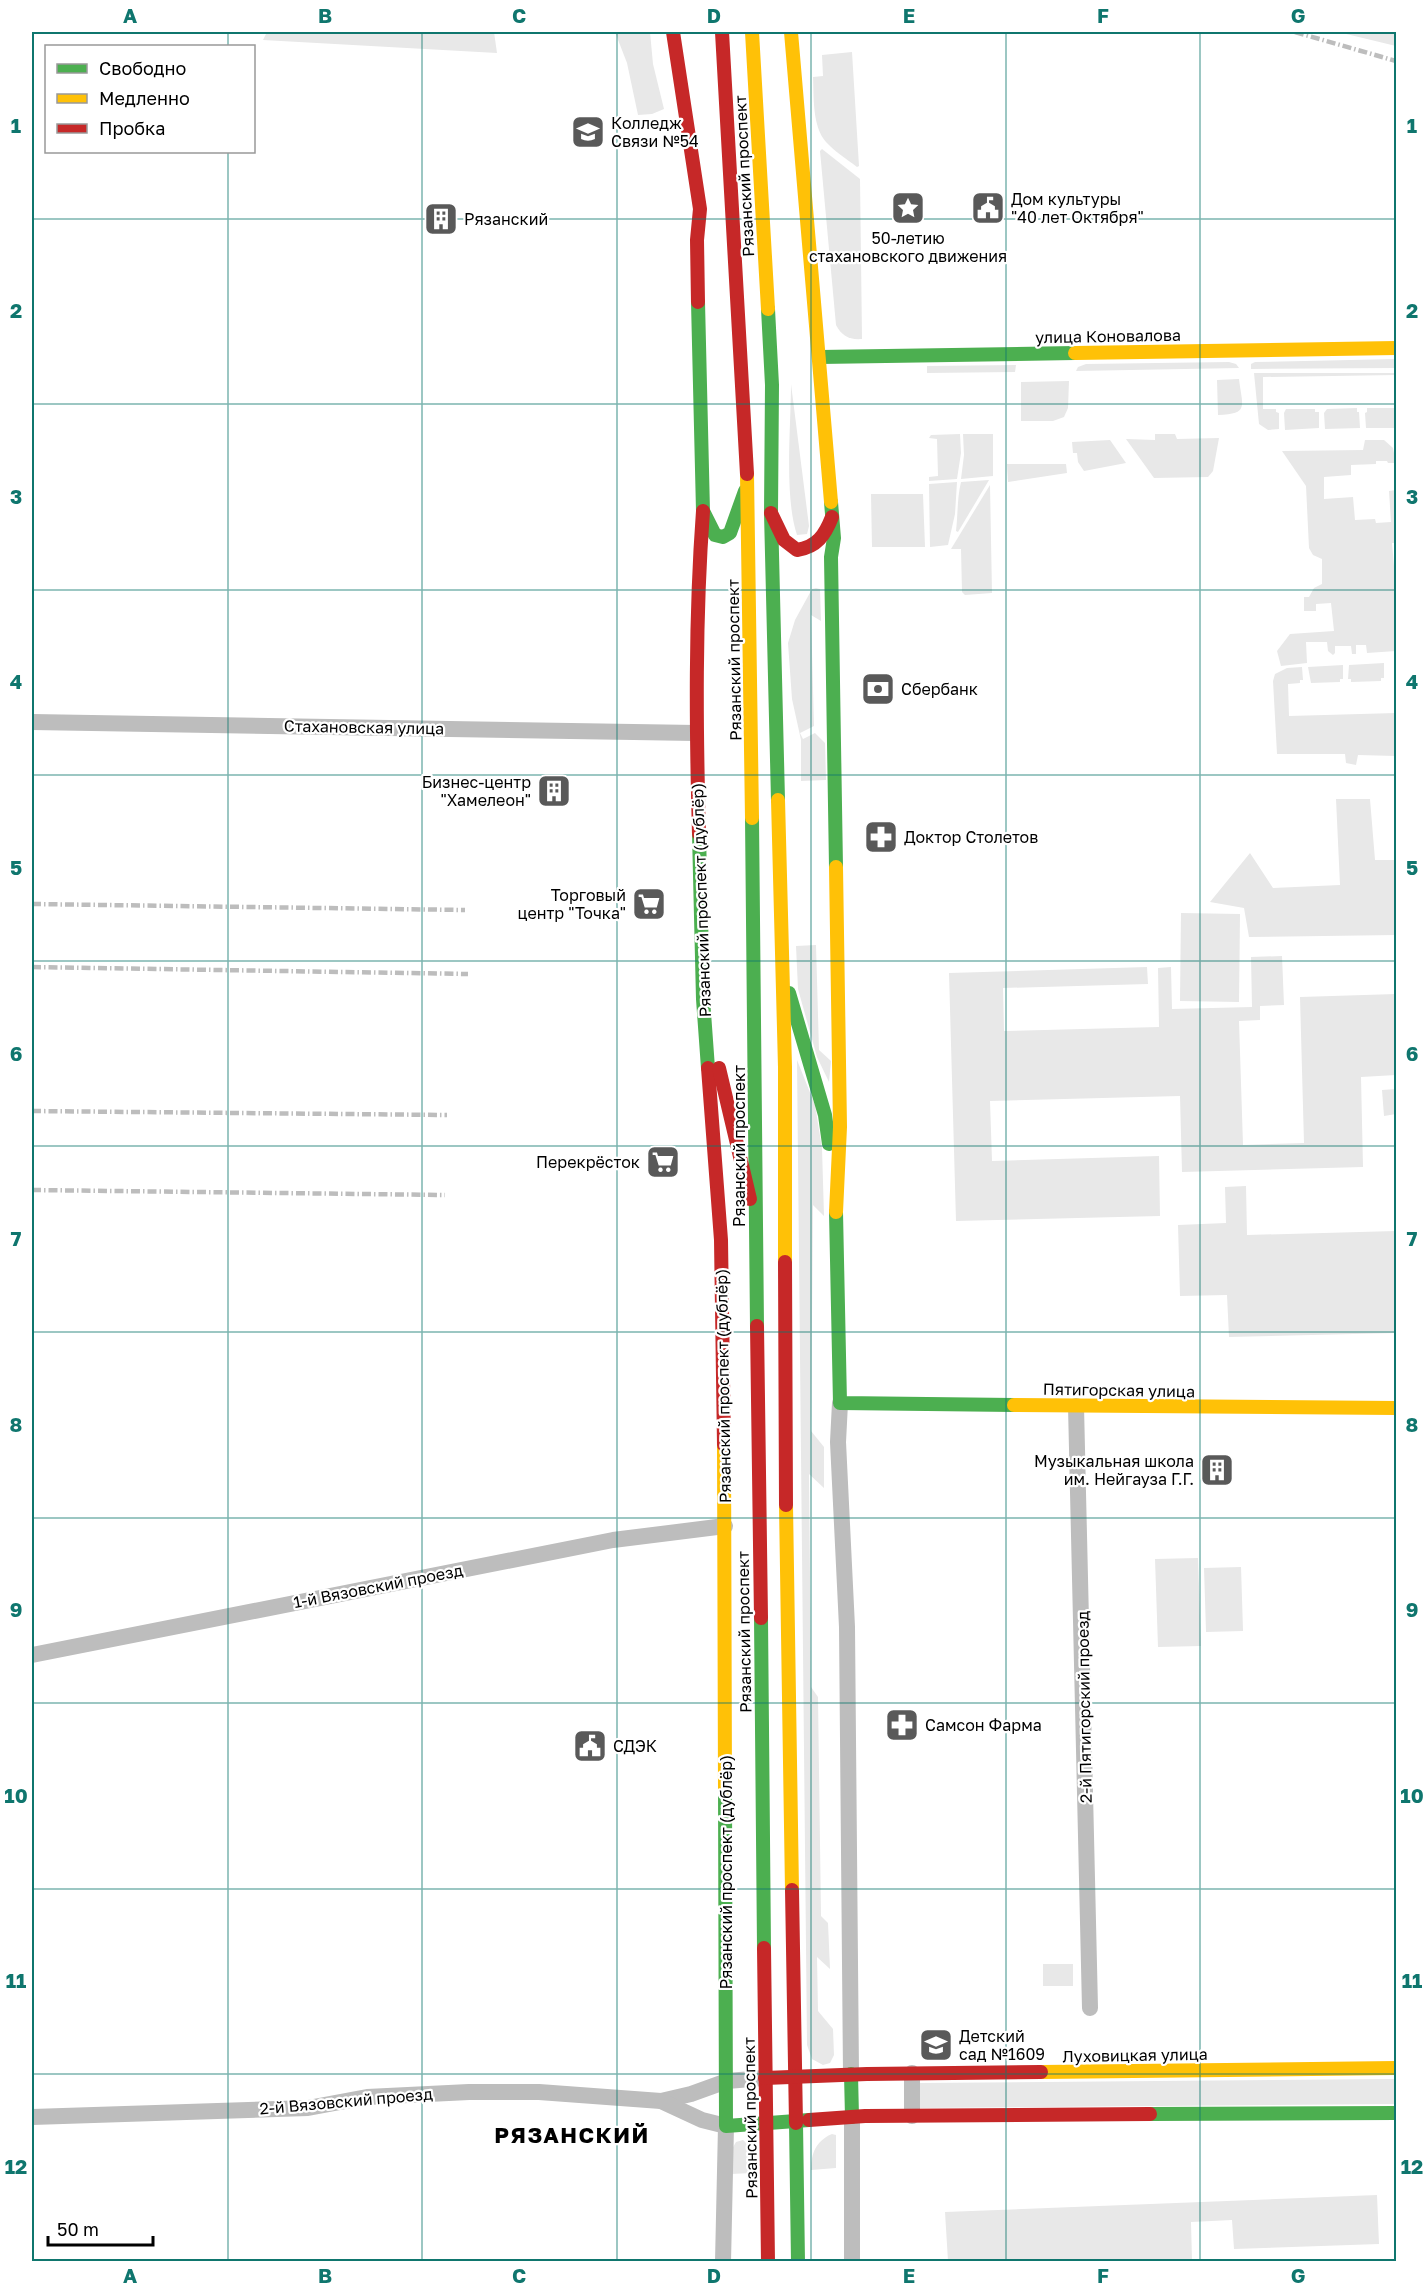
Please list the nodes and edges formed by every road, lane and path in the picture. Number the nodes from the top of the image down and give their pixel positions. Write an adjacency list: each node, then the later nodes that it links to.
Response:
1 (673, 32): 8 (main road, Рязанский проспект (дублёр))
2 (722, 32): 7 (main road, Рязанский проспект)
3 (753, 32): 9 (main road, Рязанский проспект)
4 (791, 32): 6 (main road)
5 (1396, 348): 6 (main road, улица Коновалова)
6 (820, 357): 10 (main road)
7 (748, 484): 11 (main road); 18 (main road, Рязанский проспект)
8 (703, 511): 11 (main road); 12 (main road, Рязанский проспект (дублёр))
9 (771, 513): 10 (main road); 15 (main road, Рязанский проспект)
10 (832, 516): 17 (main road)
11 (730, 533): 12 (main road)
12 (696, 597): 14 (main road, Рязанский проспект (дублёр))
13 (32, 722): 14 (street, Стахановская улица)
14 (696, 734): 16 (main road, Рязанский проспект (дублёр))
15 (783, 963): 17 (main road); 28 (main road, Рязанский проспект)
16 (703, 999): 18 (main road); 22 (main road, Рязанский проспект (дублёр))
17 (836, 1187): 19 (main road)
18 (756, 1227): 29 (main road, Рязанский проспект)
19 (840, 1403): 20 (main road, Пятигорская улица); 27 (street)
20 (1076, 1406): 21 (main road, Пятигорская улица); 24 (street, 2-й Пятигорский проезд)
21 (1396, 1408)
22 (725, 1526): 23 (street, 1-й Вязовский проезд); 30 (main road, Рязанский проспект (дублёр))
23 (32, 1655)
24 (1090, 2008)
25 (1396, 2068): 26 (main road, Луховицкая улица)
26 (912, 2073): 27 (main road, Луховицкая улица); 33 (street)
27 (851, 2074): 28 (main road, Луховицкая улица); 35 (main road)
28 (794, 2077): 29 (main road, Луховицкая улица); 36 (main road, Рязанский проспект)
29 (765, 2078): 30 (street, 2-й Вязовский проезд); 37 (main road, Рязанский проспект)
30 (727, 2081): 31 (street, 2-й Вязовский проезд); 38 (main road, Рязанский проспект (дублёр))
31 (661, 2101): 34 (street, 2-й Вязовский проезд); 38 (street, 2-й Вязовский проезд)
32 (1396, 2113): 33 (main road)
33 (912, 2116): 35 (main road)
34 (32, 2117)
35 (852, 2117): 36 (main road); 42 (street)
36 (796, 2121): 37 (main road); 41 (main road, Рязанский проспект)
37 (765, 2123): 38 (main road, 2-й Вязовский проезд); 40 (main road, Рязанский проспект)
38 (726, 2126): 39 (street, Рязанский проспект (дублёр))
39 (723, 2262)
40 (768, 2262)
41 (798, 2262)
42 (852, 2262)

